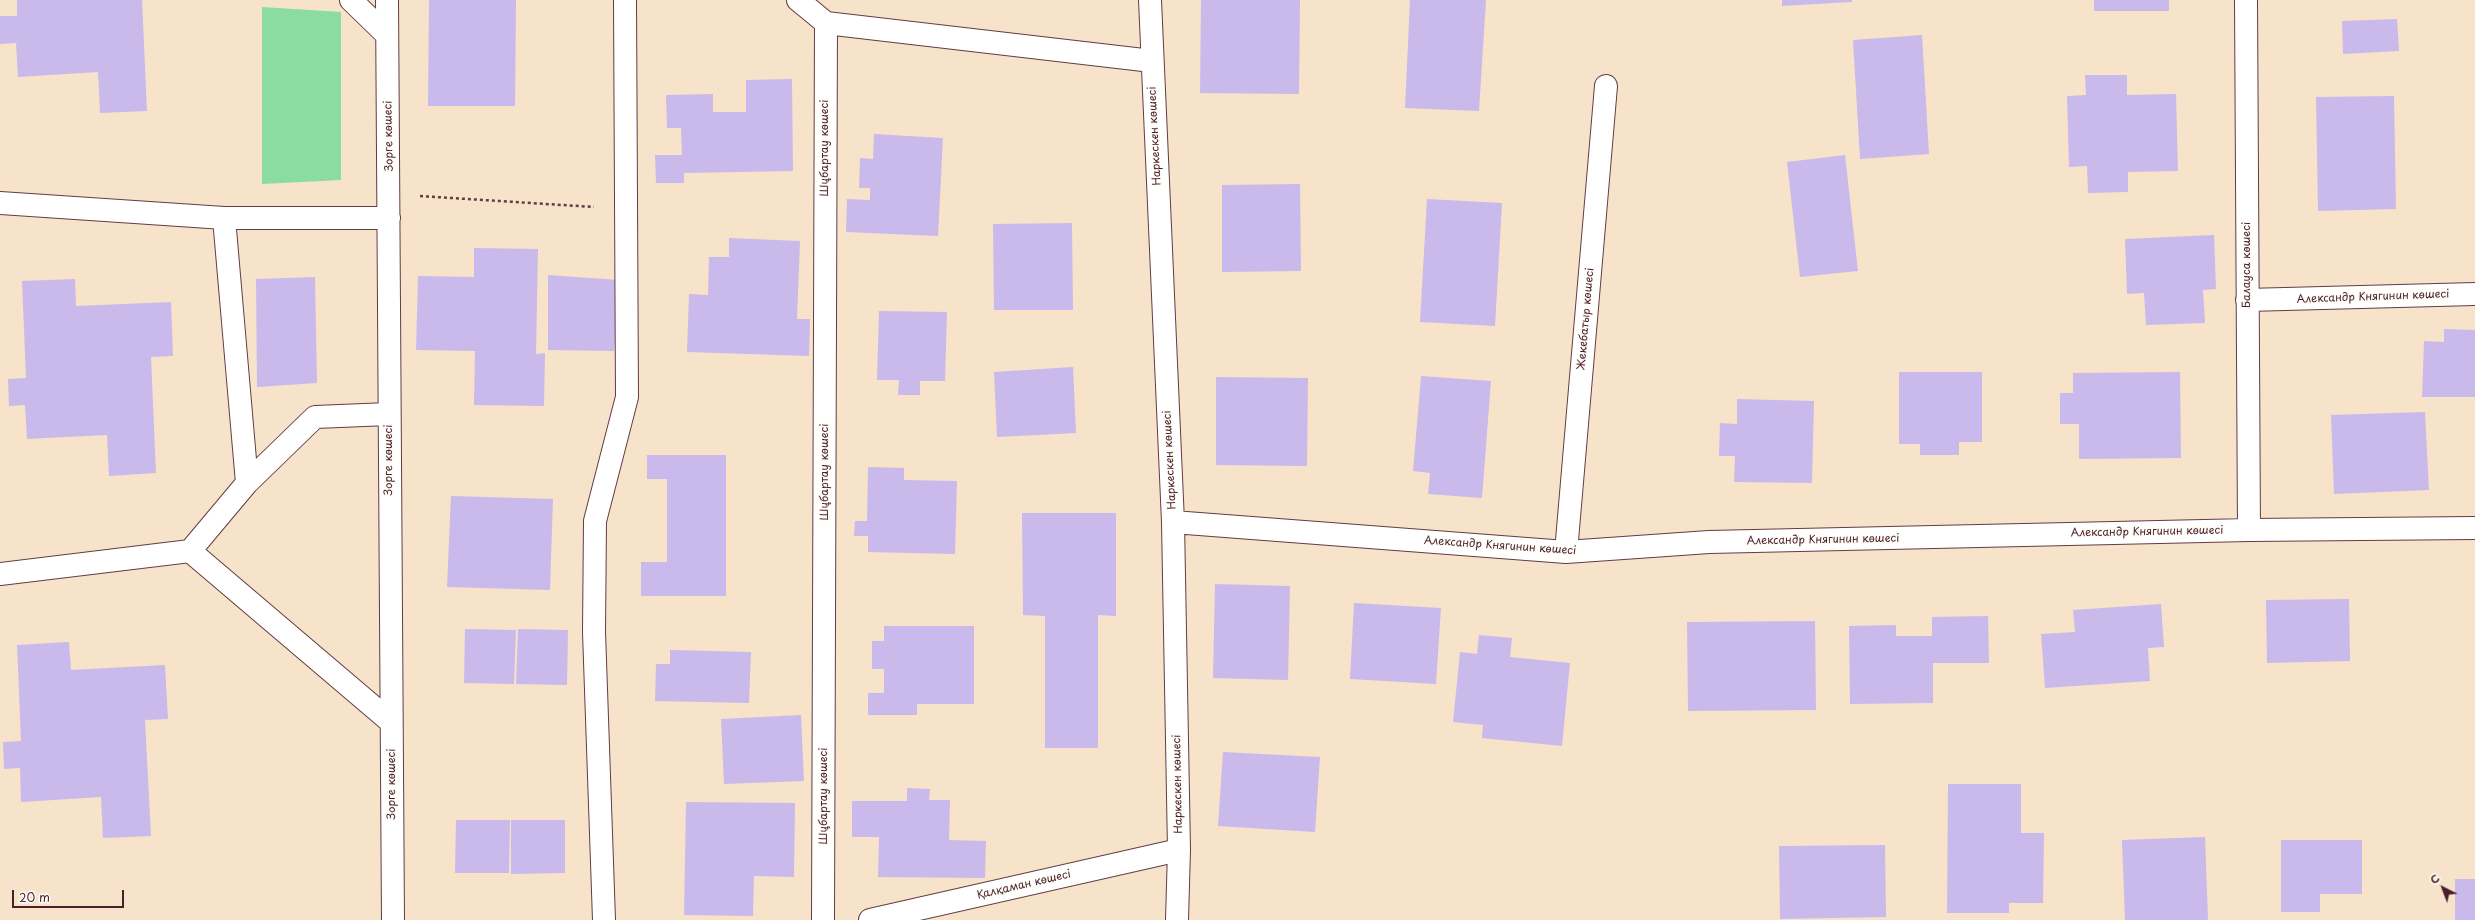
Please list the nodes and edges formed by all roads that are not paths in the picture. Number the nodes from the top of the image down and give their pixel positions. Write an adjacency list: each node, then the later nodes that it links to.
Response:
1 (350, 0): 8 (street)
2 (386, 0): 8 (street, Зорге көшесі)
3 (625, 0): 27 (street)
4 (798, 0): 7 (street)
5 (1150, 0): 9 (street, Наркескен көшесі)
6 (2246, 0): 15 (street, Балауса көшесі)
7 (826, 23): 9 (street); 28 (street, Шұбартау көшесі)
8 (387, 34): 13 (street, Зорге көшесі)
9 (1152, 61): 18 (street, Наркескен көшесі)
10 (1606, 86): 22 (street, Жекебатыр көшесі)
11 (0, 203): 12 (street)
12 (224, 218): 13 (street); 17 (street)
13 (389, 218): 16 (street, Зорге көшесі)
14 (2475, 294): 15 (street, Александр Княгинин көшесі)
15 (2247, 300): 20 (street, Балауса көшесі)
16 (389, 414): 17 (street); 24 (street, Зорге көшесі)
17 (247, 483): 21 (street)
18 (1173, 522): 22 (street, Александр Княгинин көшесі); 25 (street, Наркескен көшесі)
19 (2475, 528): 20 (street, Александр Княгинин көшесі)
20 (2249, 530): 22 (street, Александр Княгинин көшесі)
21 (190, 551): 23 (street); 24 (street)
22 (1566, 552)
23 (0, 574)
24 (391, 722): 26 (street, Зорге көшесі)
25 (1179, 850): 29 (street, Қалқаман көшесі); 30 (street, Наркескен көшесі)
26 (392, 920)
27 (604, 920)
28 (823, 920)
29 (870, 920)
30 (1178, 920)

